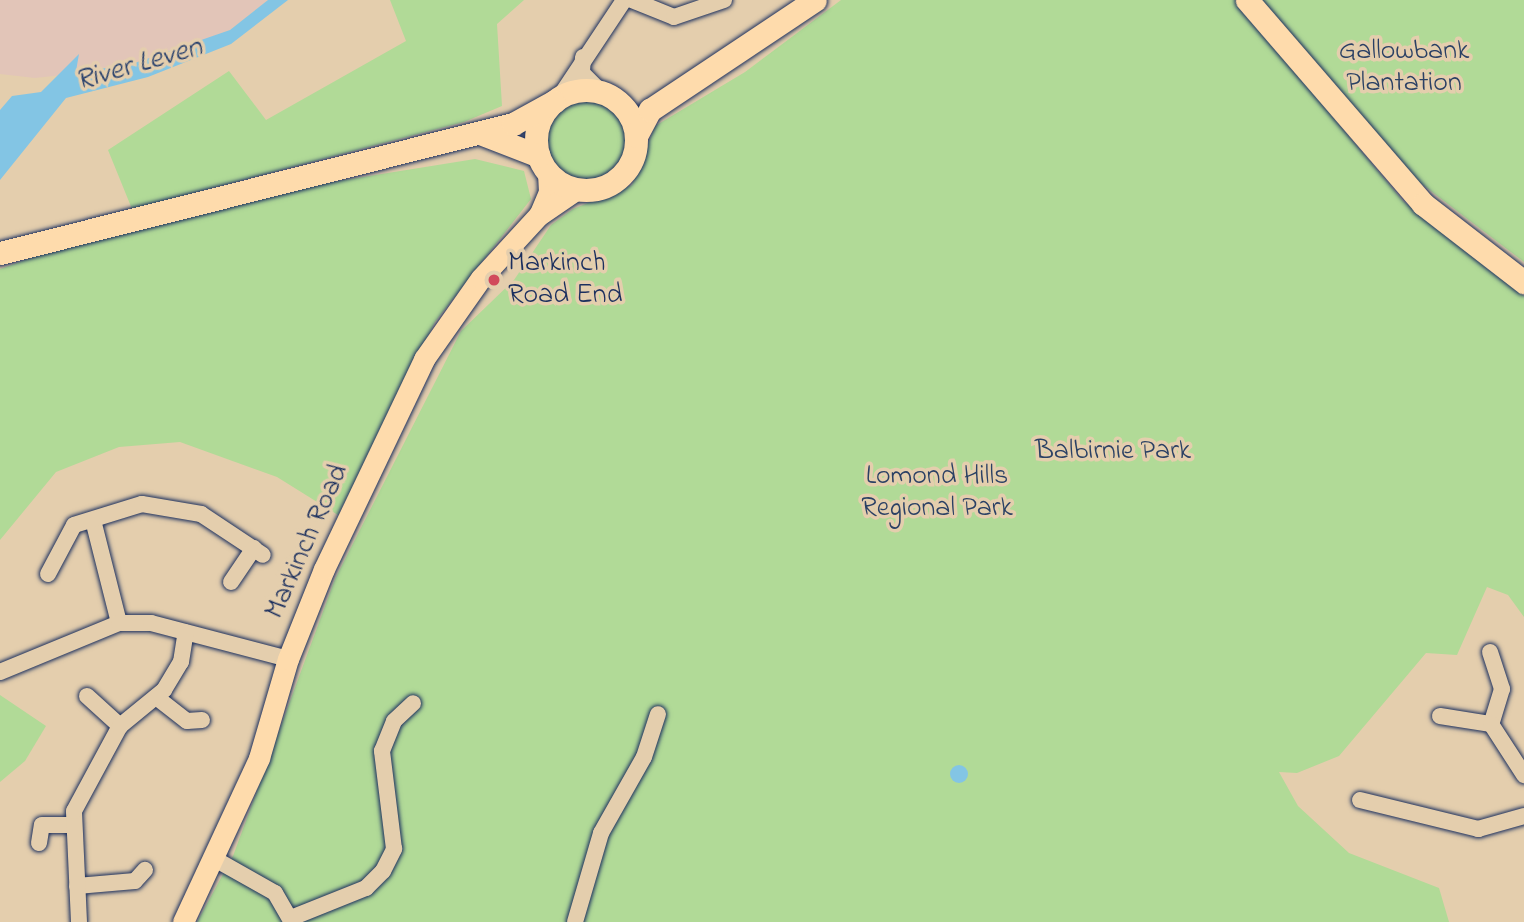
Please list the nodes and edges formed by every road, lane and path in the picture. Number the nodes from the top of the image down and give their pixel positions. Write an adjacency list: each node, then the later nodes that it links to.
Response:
1 (624, 0): 6 (street)
2 (632, 0): 3 (street)
3 (724, 0)
4 (815, 0): 7 (highway)
5 (1247, 0): 16 (highway)
6 (583, 54): 8 (street); 9 (street)
7 (694, 83): 8 (highway); 11 (highway)
8 (606, 94): 9 (highway); 11 (highway)
9 (556, 100): 10 (highway); 12 (highway)
10 (470, 132): 12 (highway); 15 (highway)
11 (636, 136): 13 (highway)
12 (543, 164): 13 (highway); 14 (main road, Markinch Road)
13 (577, 189): 14 (main road, Markinch Road)
14 (539, 215): 23 (main road, Markinch Road)
15 (8, 251)
16 (1524, 282)
17 (93, 520): 18 (street); 19 (street); 20 (street)
18 (48, 574)
19 (231, 582)
20 (119, 623): 21 (street); 24 (street)
21 (186, 632): 23 (street); 26 (street)
22 (1490, 652): 31 (street)
23 (288, 659): 38 (main road, Markinch Road)
24 (0, 672)
25 (87, 696): 32 (street)
26 (156, 697): 30 (street); 32 (street)
27 (413, 702): 41 (street)
28 (658, 714): 44 (street)
29 (1440, 716): 31 (street)
30 (202, 720)
31 (1491, 724): 33 (street)
32 (120, 726): 36 (street)
33 (1524, 775)
34 (1360, 800): 35 (street)
35 (1524, 816)
36 (74, 825): 37 (street); 40 (street)
37 (39, 843)
38 (213, 859): 41 (street); 43 (main road, Markinch Road)
39 (145, 870): 40 (street)
40 (76, 886): 42 (street)
41 (291, 920)
42 (79, 922)
43 (183, 922)
44 (575, 922)

